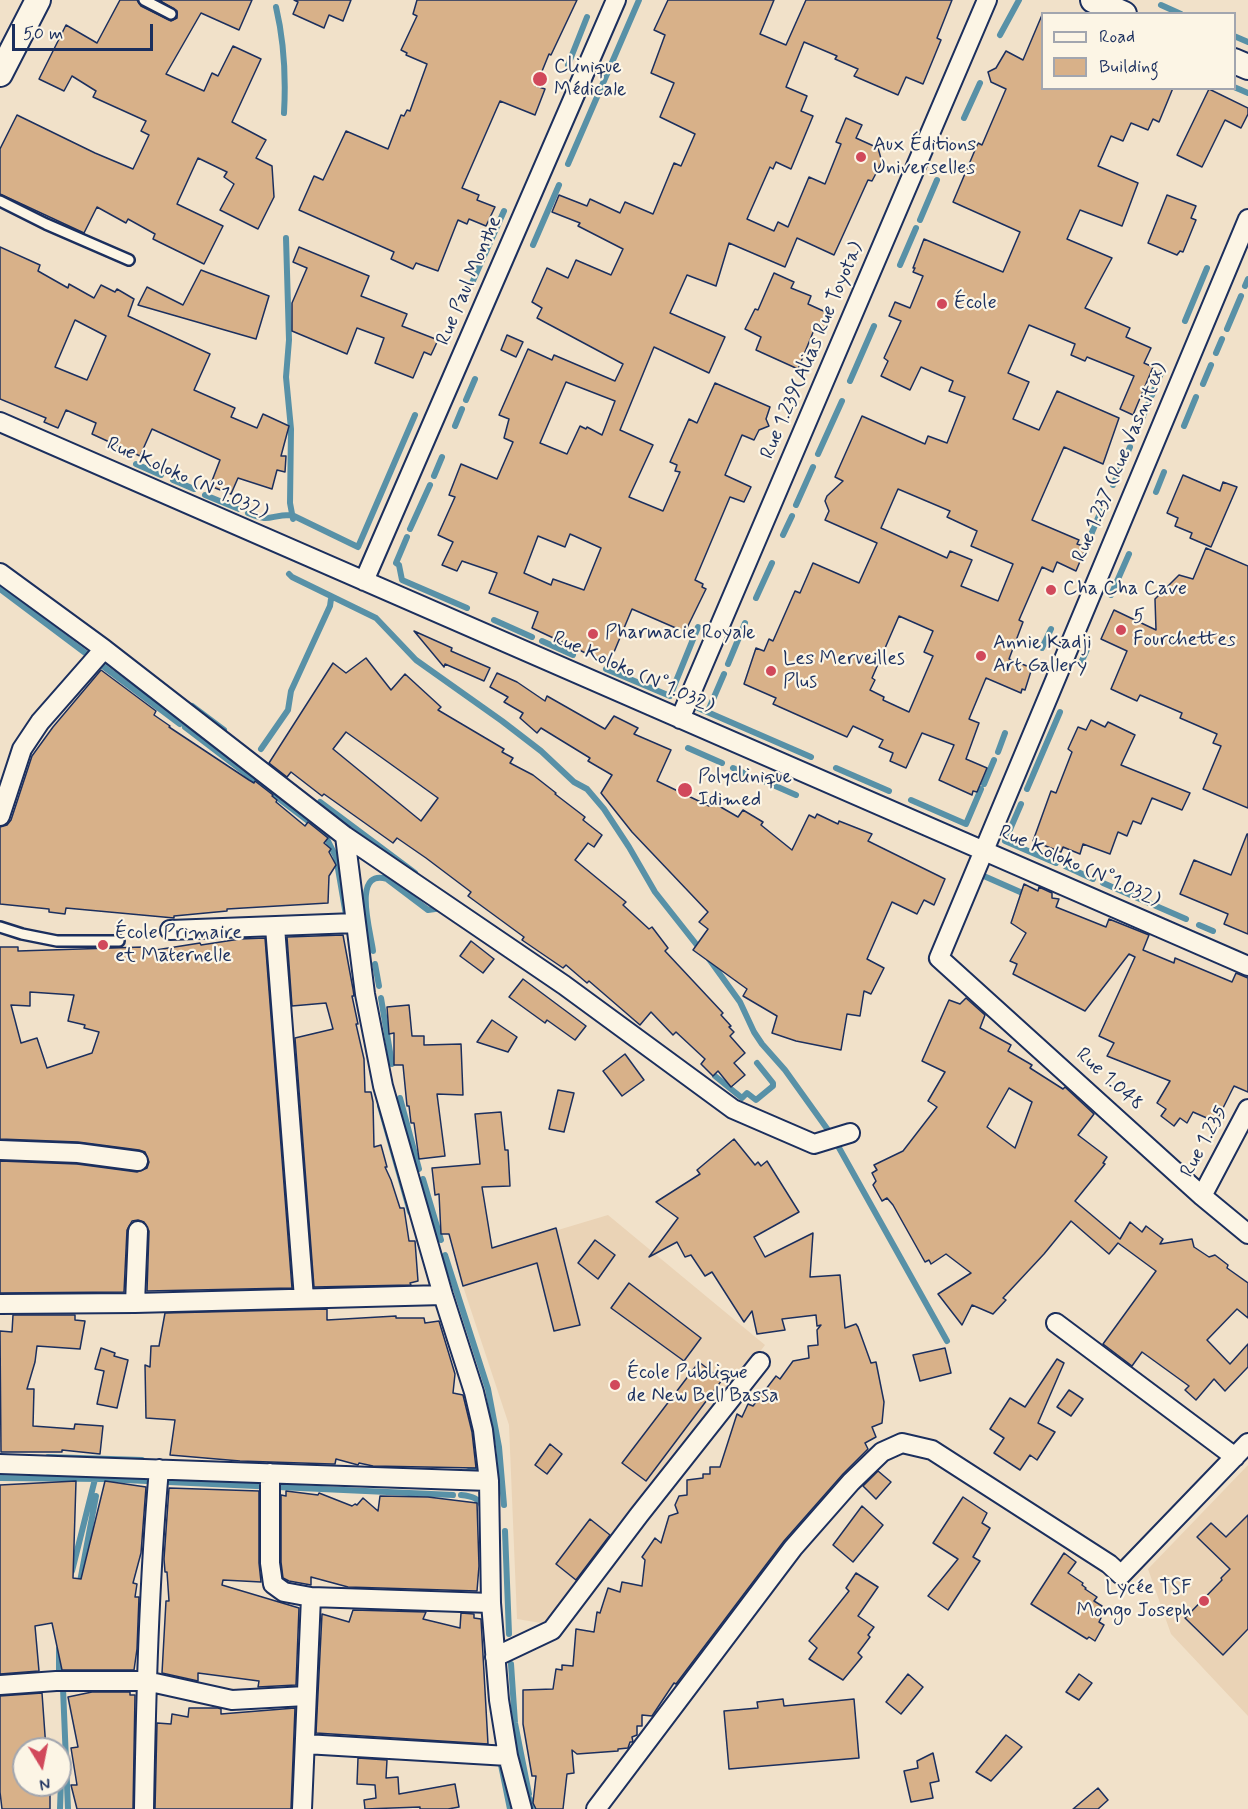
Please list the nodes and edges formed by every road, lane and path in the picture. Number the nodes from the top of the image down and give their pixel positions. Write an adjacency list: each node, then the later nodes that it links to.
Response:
1 (38, 0): 8 (main road)
2 (144, 0): 7 (lane)
3 (616, 0): 14 (street, Rue Paul Monthe)
4 (987, 0): 16 (street, Rue 1.239(Alias Rue Toyota))
5 (1093, 0): 6 (main road)
6 (1120, 12)
7 (171, 14)
8 (0, 74)
9 (0, 201): 11 (lane)
10 (1248, 219): 19 (street, Rue 1.237 (Rue Vasnitex))
11 (129, 260)
12 (0, 422): 14 (street, Rue Koloko (N°1.032))
13 (0, 573): 15 (street)
14 (364, 581): 16 (street, Rue Koloko (N°1.032))
15 (104, 649): 17 (street); 18 (street)
16 (680, 719): 19 (street, Rue Koloko (N°1.032))
17 (0, 816)
18 (345, 836): 20 (street); 28 (street)
19 (984, 850): 25 (street, Rue 1.237 (Rue Vasnitex)); 26 (street, Rue Koloko (N°1.032))
20 (355, 923): 22 (street); 34 (street)
21 (0, 927): 24 (lane)
22 (275, 927): 23 (street); 35 (street)
23 (170, 930)
24 (119, 941)
25 (939, 958): 31 (street, Rue 1.048)
26 (1248, 966)
27 (1248, 1108): 31 (street, Rue 1.235)
28 (850, 1133)
29 (0, 1150): 30 (street)
30 (138, 1161)
31 (1202, 1196): 33 (street, Rue 1.048)
32 (138, 1231): 36 (street)
33 (1248, 1234)
34 (443, 1295): 35 (street); 45 (street)
35 (304, 1298): 36 (street)
36 (135, 1303): 37 (street)
37 (0, 1304)
38 (1056, 1323): 41 (street)
39 (760, 1362): 48 (street)
40 (1248, 1443): 41 (street)
41 (1235, 1457): 57 (street)
42 (0, 1464): 43 (street)
43 (159, 1469): 44 (street); 49 (street)
44 (270, 1473): 45 (street); 46 (street)
45 (489, 1481): 47 (street)
46 (311, 1597): 47 (street); 51 (street)
47 (491, 1603): 48 (street)
48 (495, 1657): 53 (street)
49 (146, 1682): 50 (street); 51 (street); 54 (street)
50 (0, 1685)
51 (306, 1696): 52 (street)
52 (305, 1744): 53 (street); 55 (street)
53 (508, 1756): 56 (street)
54 (144, 1809)
55 (302, 1809)
56 (522, 1809)
57 (596, 1809)

